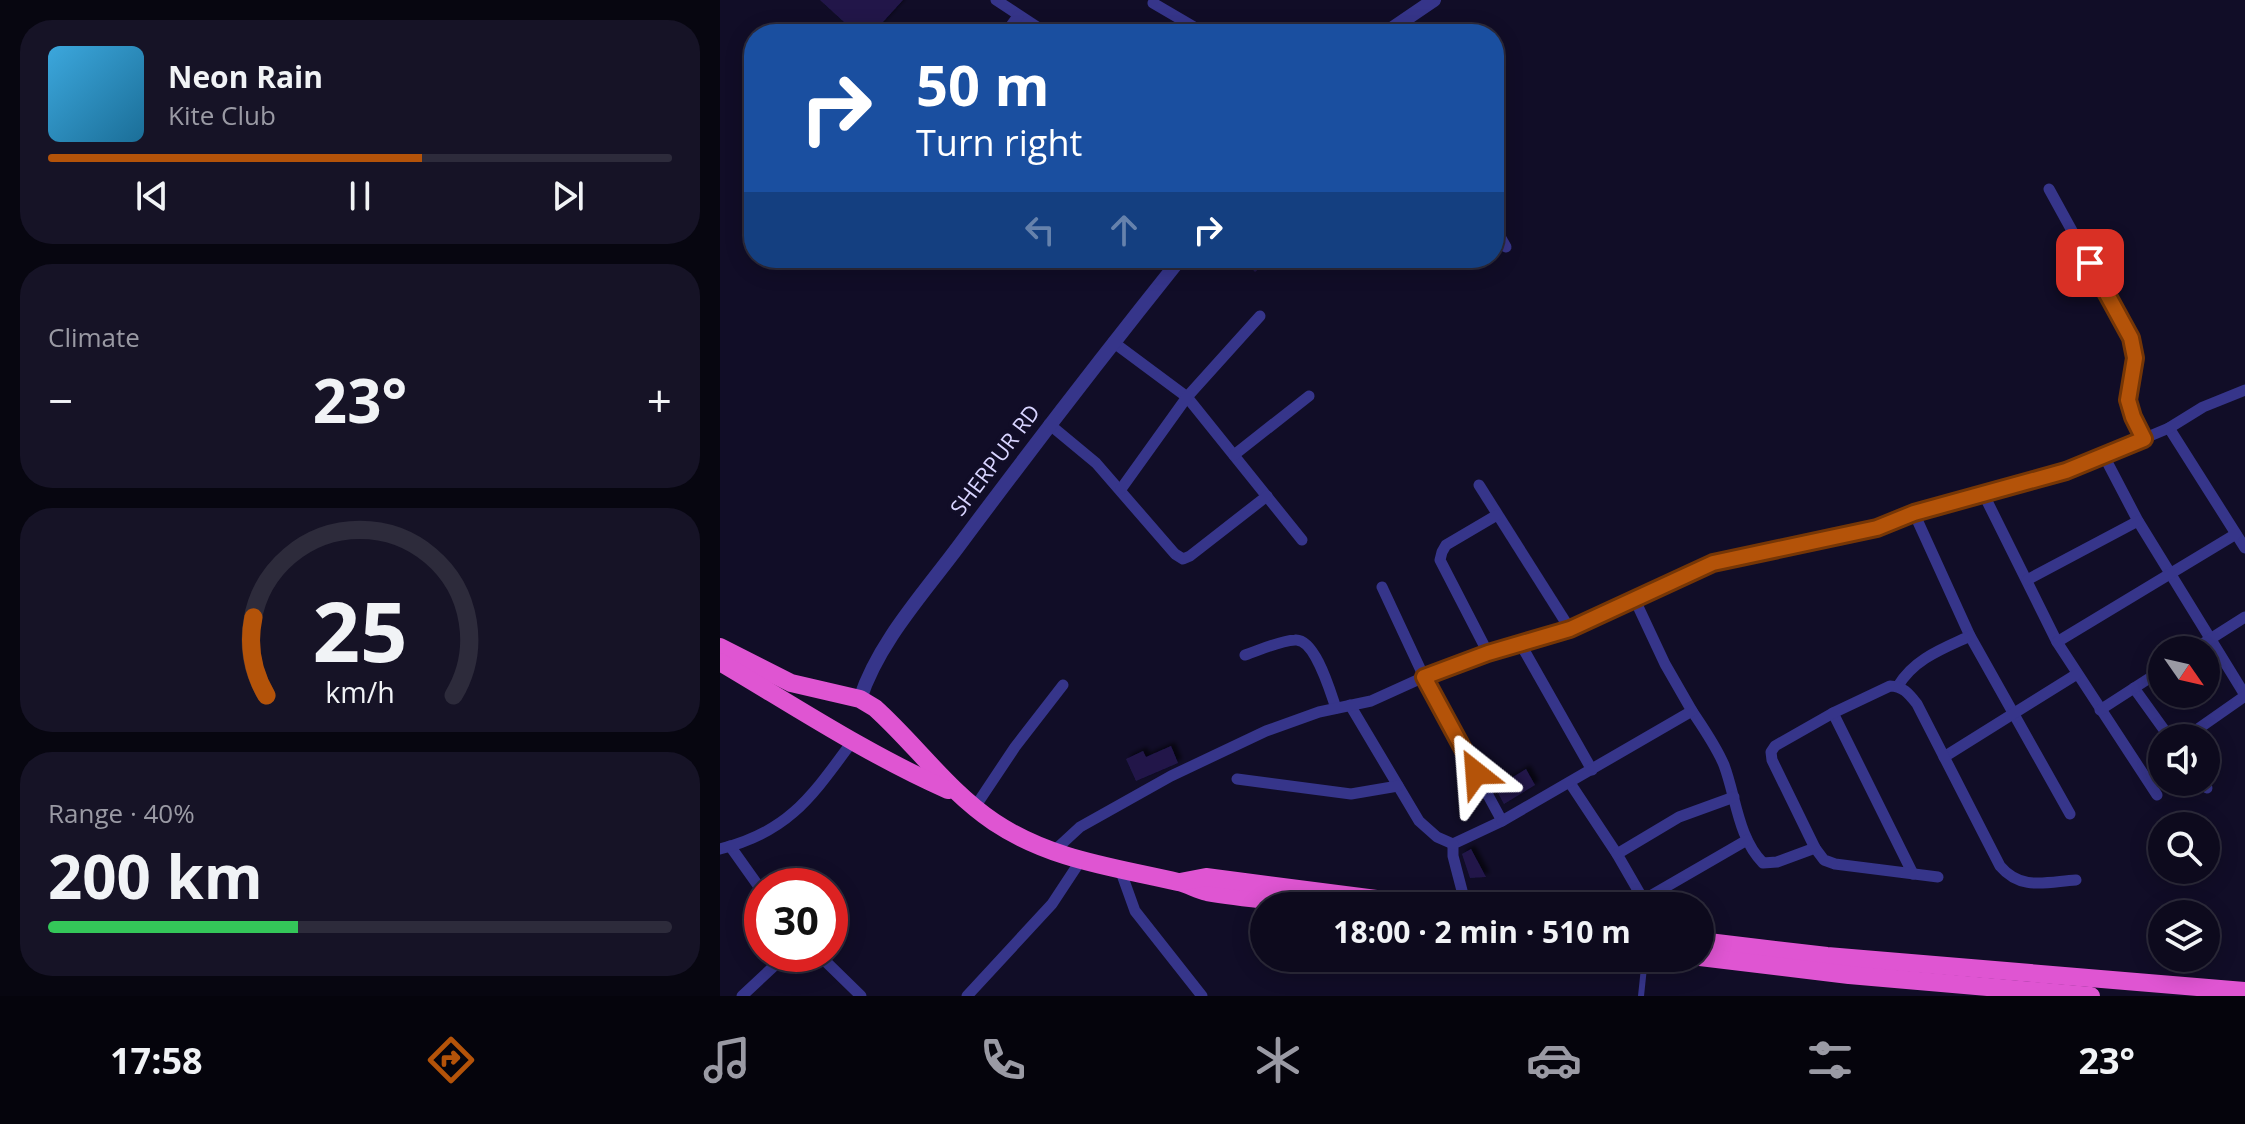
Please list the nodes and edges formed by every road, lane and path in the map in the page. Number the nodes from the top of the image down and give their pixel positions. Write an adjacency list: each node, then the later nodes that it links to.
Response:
1 (996, 0): 4 (street)
2 (1432, 1): 8 (street)
3 (1153, 3): 7 (street)
4 (1018, 16): 5 (street); 6 (street)
5 (1012, 24)
6 (1031, 24)
7 (1189, 24)
8 (1399, 24)
9 (2049, 189): 20 (street)
10 (1504, 244): 11 (street)
11 (1506, 247)
12 (1173, 268): 14 (street, SHERPUR RD)
13 (1260, 316): 17 (street)
14 (1113, 342): 17 (street); 18 (street, SHERPUR RD)
15 (2243, 394): 19 (street)
16 (1309, 396): 21 (street)
17 (1187, 397): 21 (street); 24 (street)
18 (1049, 424): 24 (street); 56 (street, SHERPUR RD)
19 (2169, 428): 20 (street); 30 (street)
20 (2144, 439): 22 (street)
21 (1234, 455): 26 (street)
22 (2104, 456): 25 (street); 29 (street)
23 (1479, 485): 28 (street)
24 (1121, 489): 26 (street)
25 (1984, 495): 27 (street); 34 (street)
26 (1267, 496): 31 (street)
27 (1914, 513): 36 (street); 39 (street)
28 (1497, 515): 38 (street); 45 (street)
29 (2138, 521): 33 (street); 34 (street)
30 (2236, 534): 32 (street); 33 (street)
31 (1302, 540)
32 (2245, 548)
33 (2170, 574): 40 (street); 42 (street)
34 (2027, 580): 42 (street)
35 (1382, 587): 50 (street)
36 (1635, 600): 38 (street); 60 (street)
37 (2245, 617): 41 (street)
38 (1570, 629): 43 (street)
39 (1970, 636): 53 (street); 62 (street)
40 (2207, 636)
41 (2215, 636)
42 (2057, 642): 49 (street)
43 (1520, 643): 45 (street); 67 (street)
44 (720, 647): 56 (highway)
45 (1488, 653): 50 (street)
46 (1245, 655): 58 (street)
47 (2220, 657): 55 (street)
48 (720, 662): 65 (highway)
49 (2077, 674): 59 (street); 62 (street)
50 (1424, 677): 57 (street); 75 (street)
51 (2148, 679): 54 (street)
52 (1063, 685): 73 (street)
53 (1898, 686): 61 (street); 66 (street)
54 (2134, 688): 59 (street); 63 (street)
55 (2245, 696): 64 (street)
56 (860, 699): 73 (highway)
57 (1350, 705): 58 (street); 71 (street)
58 (1336, 708): 80 (street)
59 (2100, 710): 69 (street)
60 (1692, 711): 67 (street); 72 (street)
61 (1833, 713): 79 (street); 85 (street)
62 (2012, 715): 66 (street); 74 (street)
63 (2160, 724)
64 (2205, 724)
65 (852, 742): 73 (highway); 78 (street)
66 (1944, 757): 87 (street)
67 (1592, 770): 70 (street)
68 (1237, 779): 71 (street)
69 (2148, 782)
70 (1570, 783): 75 (street); 81 (street)
71 (1398, 786): 77 (street)
72 (1734, 797): 76 (street); 81 (street)
73 (968, 801): 80 (highway)
74 (2070, 814)
75 (1502, 821): 77 (street)
76 (1747, 840): 79 (street); 92 (street)
77 (1453, 844): 90 (street)
78 (725, 848): 83 (street)
79 (1815, 848): 85 (street)
80 (1054, 851): 82 (highway)
81 (1617, 854): 91 (street)
82 (1081, 860): 84 (highway); 103 (street)
83 (744, 870)
84 (1121, 872): 88 (highway); 100 (street)
85 (1913, 874): 86 (street)
86 (1938, 877)
87 (2076, 880)
88 (1180, 882): 89 (highway); 93 (highway)
89 (1322, 892)
90 (1462, 892)
91 (1640, 892)
92 (1662, 892)
93 (1250, 897)
94 (1714, 943): 99 (highway)
95 (1714, 959): 105 (highway)
96 (768, 972): 101 (street)
97 (836, 972): 102 (street)
98 (1644, 972): 104 (lane)
99 (2245, 991)
100 (1197, 994)
101 (742, 996)
102 (861, 996)
103 (967, 996)
104 (1641, 996)
105 (2091, 996)

